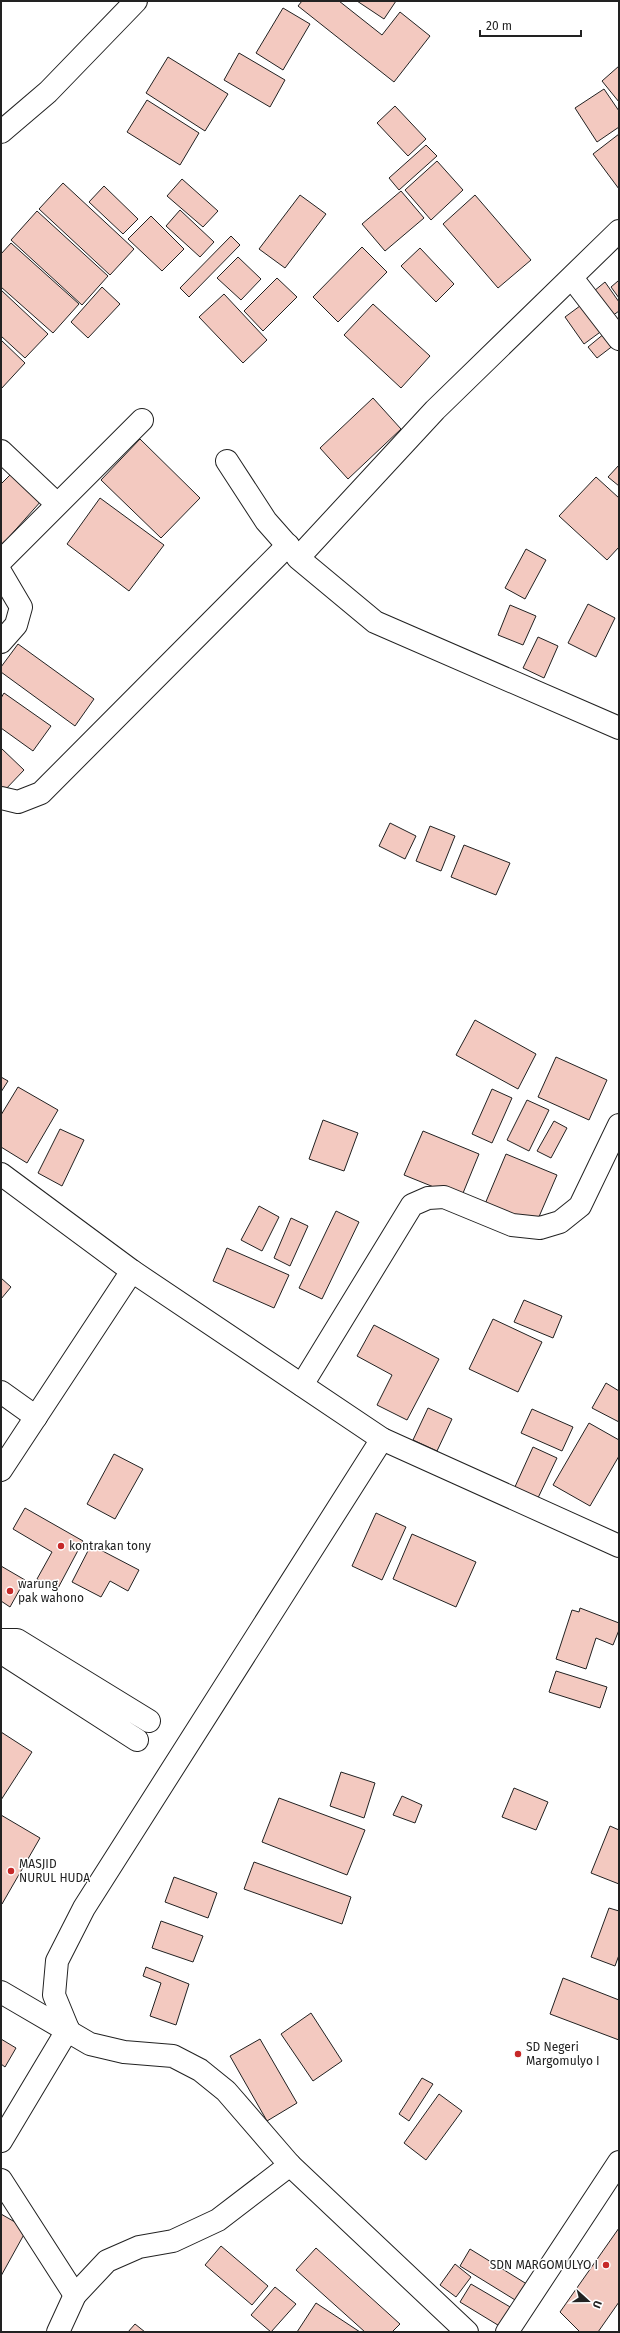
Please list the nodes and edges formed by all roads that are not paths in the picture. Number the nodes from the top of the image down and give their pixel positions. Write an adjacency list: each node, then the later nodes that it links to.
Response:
1 (136, 1): 2 (street)
2 (1, 132)
3 (619, 231): 4 (street)
4 (572, 278): 5 (street); 10 (street)
5 (619, 339)
6 (142, 420): 9 (street)
7 (1, 451): 9 (street)
8 (227, 461): 10 (street)
9 (56, 504): 11 (street)
10 (293, 551): 14 (street); 15 (street)
11 (1, 561)
12 (1, 573): 13 (street)
13 (1, 642)
14 (619, 728)
15 (1, 798)
16 (619, 1125): 19 (street)
17 (1, 1174): 18 (street)
18 (132, 1271): 19 (street); 21 (street)
19 (302, 1385): 22 (street)
20 (1, 1392): 21 (street)
21 (36, 1417): 23 (street)
22 (382, 1438): 24 (street); 28 (street)
23 (1, 1470)
24 (619, 1546)
25 (149, 1721): 26 (street)
26 (137, 1740)
27 (1, 1992): 28 (street)
28 (68, 2029): 29 (street); 31 (street)
29 (1, 2140)
30 (619, 2162): 36 (street)
31 (290, 2165): 33 (street); 35 (street)
32 (1, 2180): 33 (street)
33 (75, 2295): 34 (street)
34 (58, 2332)
35 (467, 2332)
36 (507, 2332)

